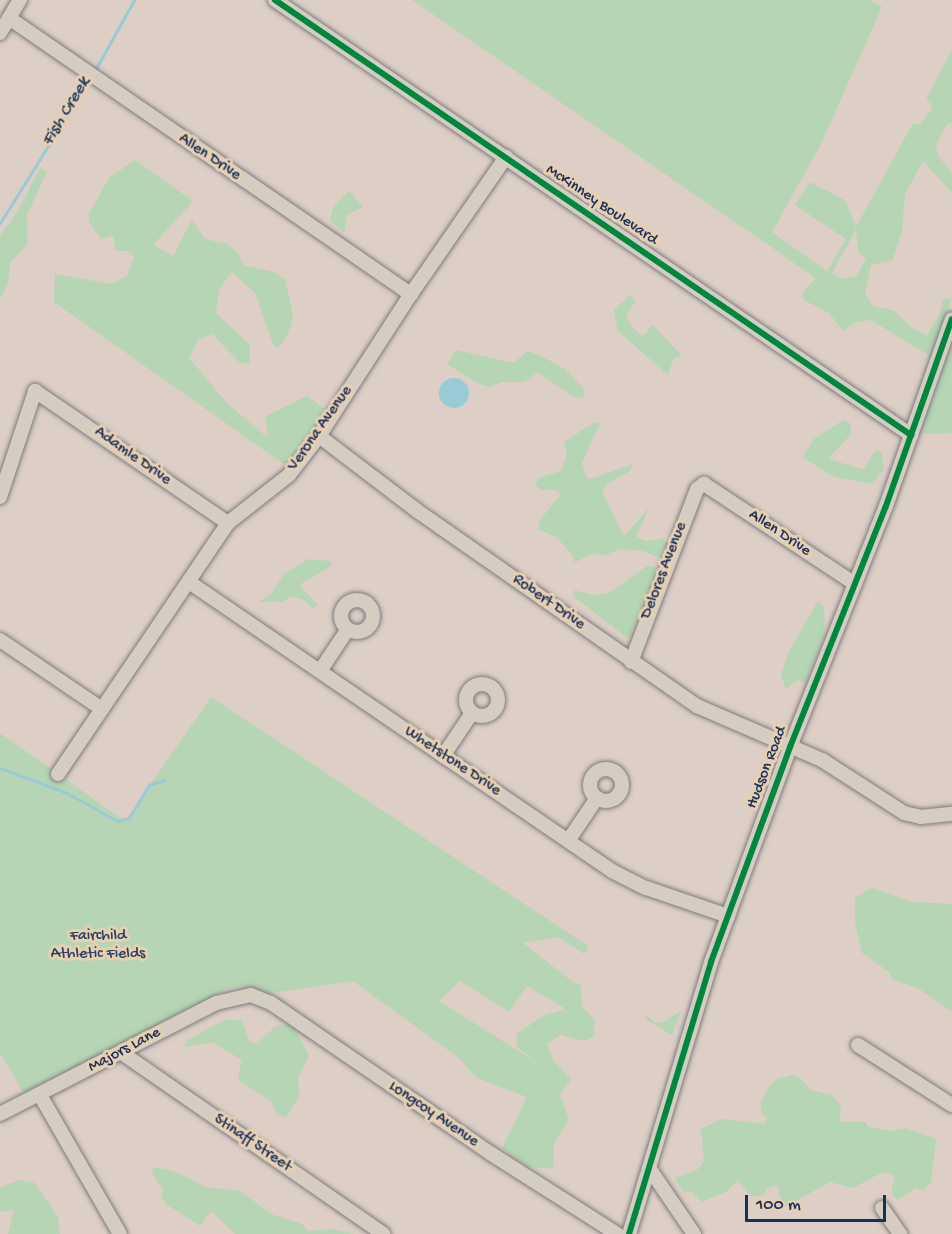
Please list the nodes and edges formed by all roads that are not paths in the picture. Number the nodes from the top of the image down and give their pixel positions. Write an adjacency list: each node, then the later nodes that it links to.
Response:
1 (20, 0): 3 (street)
2 (275, 0): 5 (street, McKinney Boulevard)
3 (9, 18): 4 (street); 6 (street, Allen Drive)
4 (0, 33)
5 (506, 158): 6 (street, Verona Avenue); 8 (street, McKinney Boulevard)
6 (411, 294): 9 (street, Verona Avenue)
7 (952, 319): 8 (street, Hudson Road)
8 (911, 435): 14 (street, Hudson Road)
9 (319, 436): 12 (street, Verona Avenue); 17 (street, Robert Drive)
10 (704, 484): 14 (street, Allen Drive); 17 (street, Delores Avenue)
11 (0, 497): 12 (street, Adamle Drive)
12 (228, 523): 13 (street, Verona Avenue)
13 (189, 582): 18 (street, Whetstone Drive); 19 (street, Verona Avenue)
14 (855, 584): 21 (street, Hudson Road)
15 (348, 629): 18 (street)
16 (0, 640): 19 (street)
17 (631, 662): 21 (street, Robert Drive)
18 (320, 671): 22 (street, Whetstone Drive)
19 (102, 709): 23 (street, Verona Avenue)
20 (472, 712): 22 (street)
21 (790, 747): 25 (street, Robert Drive); 27 (street, Hudson Road)
22 (443, 756): 26 (street, Whetstone Drive)
23 (58, 774)
24 (597, 798): 26 (street)
25 (952, 814)
26 (568, 841): 27 (street, Whetstone Drive)
27 (728, 916): 34 (street, Hudson Road)
28 (251, 995): 30 (street, Majors Lane); 38 (street, Longcoy Avenue)
29 (858, 1045): 32 (street)
30 (122, 1053): 31 (street, Majors Lane); 36 (street, Stinaff Street)
31 (40, 1095): 33 (street, Majors Lane); 37 (street)
32 (952, 1105)
33 (0, 1114)
34 (649, 1168): 39 (street, Hudson Road); 40 (street)
35 (882, 1208): 41 (street)
36 (378, 1233)
37 (120, 1234)
38 (617, 1234)
39 (629, 1234)
40 (694, 1234)
41 (900, 1234)

